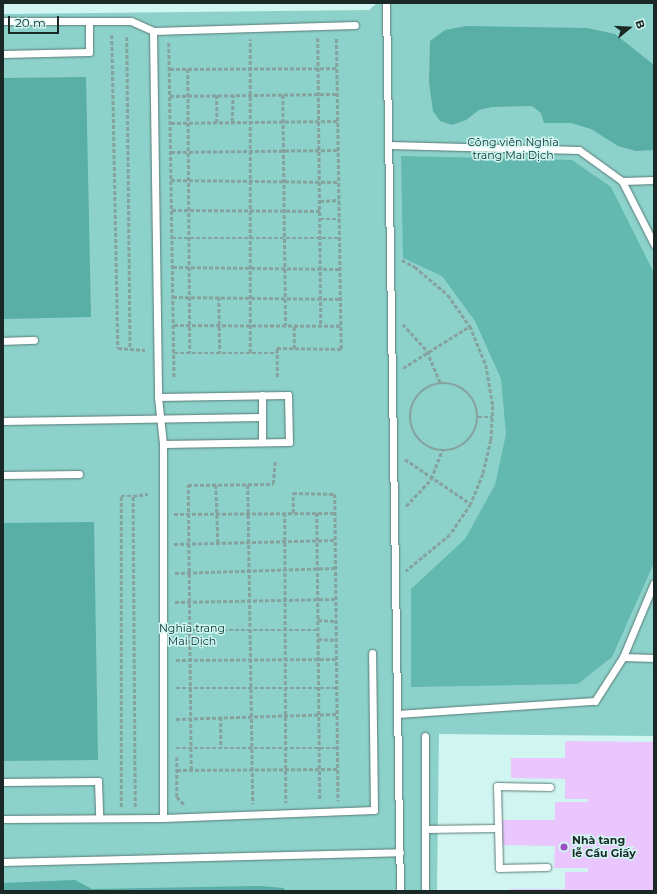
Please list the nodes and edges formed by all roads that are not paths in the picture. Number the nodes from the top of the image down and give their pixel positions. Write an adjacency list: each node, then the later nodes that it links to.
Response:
1 (386, 3): 7 (lane)
2 (3, 21): 3 (lane)
3 (89, 22): 5 (lane); 6 (lane)
4 (355, 24): 5 (lane)
5 (153, 30): 14 (lane)
6 (3, 54)
7 (389, 145): 9 (lane); 26 (lane)
8 (654, 180): 9 (lane)
9 (622, 181): 10 (lane)
10 (654, 244)
11 (3, 340): 12 (lane)
12 (34, 340)
13 (262, 395): 14 (lane); 15 (lane); 18 (lane)
14 (158, 397): 16 (lane)
15 (262, 417): 16 (lane); 18 (lane)
16 (158, 419): 17 (lane); 19 (lane)
17 (3, 421)
18 (262, 442): 19 (lane)
19 (163, 444): 31 (lane)
20 (79, 474): 21 (lane)
21 (3, 475)
22 (654, 583): 24 (lane)
23 (372, 653): 31 (lane)
24 (623, 657): 25 (lane); 26 (lane)
25 (654, 658)
26 (397, 714): 35 (lane)
27 (425, 736): 34 (lane)
28 (3, 782): 30 (lane)
29 (550, 787): 33 (lane)
30 (99, 817): 31 (lane); 32 (lane)
31 (163, 818)
32 (3, 819)
33 (497, 828): 34 (lane); 37 (lane)
34 (425, 829): 39 (lane)
35 (400, 852): 36 (lane); 38 (lane)
36 (3, 862)
37 (547, 867)
38 (400, 891)
39 (425, 891)

